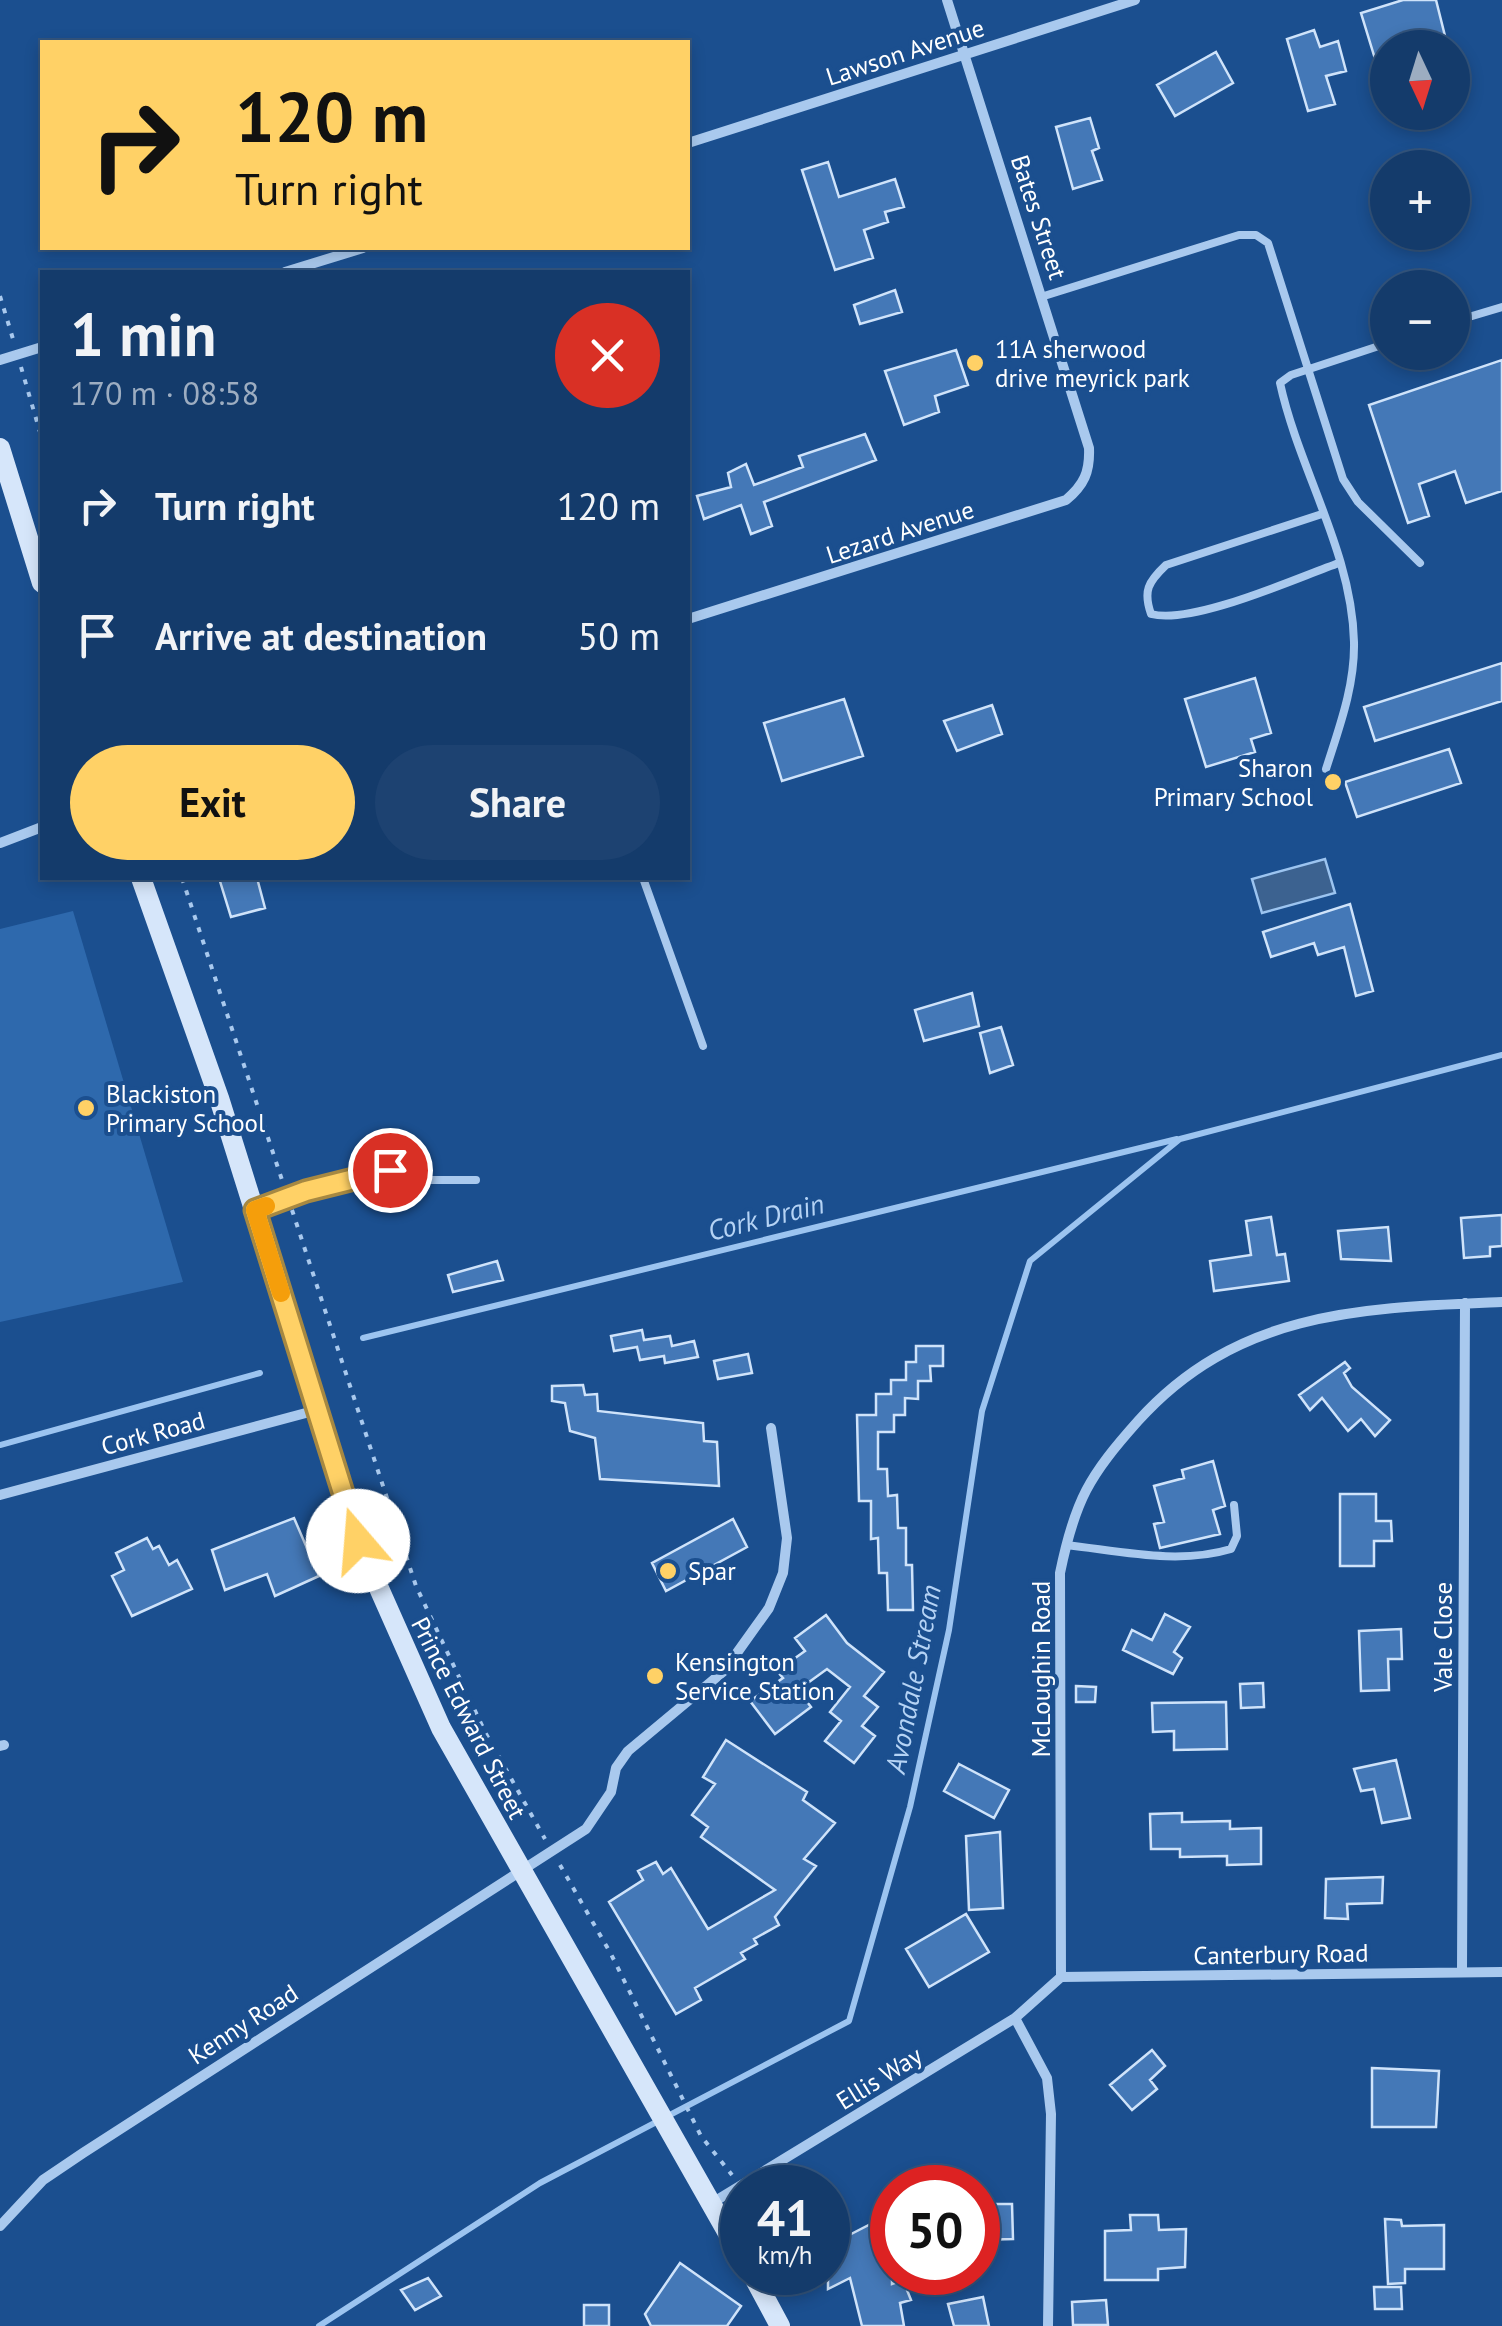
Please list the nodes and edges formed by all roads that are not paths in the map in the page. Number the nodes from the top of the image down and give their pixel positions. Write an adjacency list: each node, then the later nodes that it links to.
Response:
1 (948, 0): 3 (street, Bates Street)
2 (1135, 0): 3 (street, Lawson Avenue)
3 (965, 54): 4 (street, Lawson Avenue); 7 (street, Bates Street)
4 (690, 142)
5 (356, 250): 6 (street)
6 (291, 270)
7 (1044, 296): 13 (lane); 15 (street, Bates Street)
8 (1502, 307): 9 (lane)
9 (1470, 317)
10 (40, 348): 12 (street)
11 (1370, 349): 13 (lane)
12 (0, 360)
13 (1311, 368): 16 (lane); 18 (lane)
14 (0, 448): 19 (main road)
15 (1089, 448): 20 (street, Lezard Avenue)
16 (1322, 514): 17 (lane); 17 (lane)
17 (1338, 562): 21 (lane)
18 (1420, 563)
19 (40, 577)
20 (690, 618)
21 (1326, 769)
22 (40, 829): 23 (street)
23 (0, 843)
24 (142, 880): 28 (main road, Prince Edward Street)
25 (644, 880): 26 (lane)
26 (703, 1046)
27 (476, 1180): 28 (lane)
28 (255, 1210): 31 (main road, Prince Edward Street)
29 (1502, 1302): 30 (street, McLoughin Road)
30 (1465, 1303): 35 (street, McLoughin Road); 37 (street, Vale Close)
31 (317, 1410): 33 (street, Cork Road); 36 (main road, Prince Edward Street)
32 (772, 1428): 36 (street, Kenny Road)
33 (0, 1495)
34 (1234, 1505): 35 (lane)
35 (1066, 1546): 39 (street, McLoughin Road)
36 (522, 1872): 43 (main road, Prince Edward Street); 45 (street, Kenny Road)
37 (1462, 1971): 38 (street, Canterbury Road); 39 (street, Canterbury Road)
38 (1502, 1972)
39 (1061, 1977): 40 (street, Ellis Way)
40 (1015, 2018): 41 (street, Ellis Way); 48 (street)
41 (775, 2165)
42 (720, 2198): 43 (street, Ellis Way)
43 (712, 2202): 44 (main road, Prince Edward Street)
44 (720, 2217)
45 (0, 2226)
46 (763, 2295): 47 (main road)
47 (780, 2326)
48 (1048, 2326)

